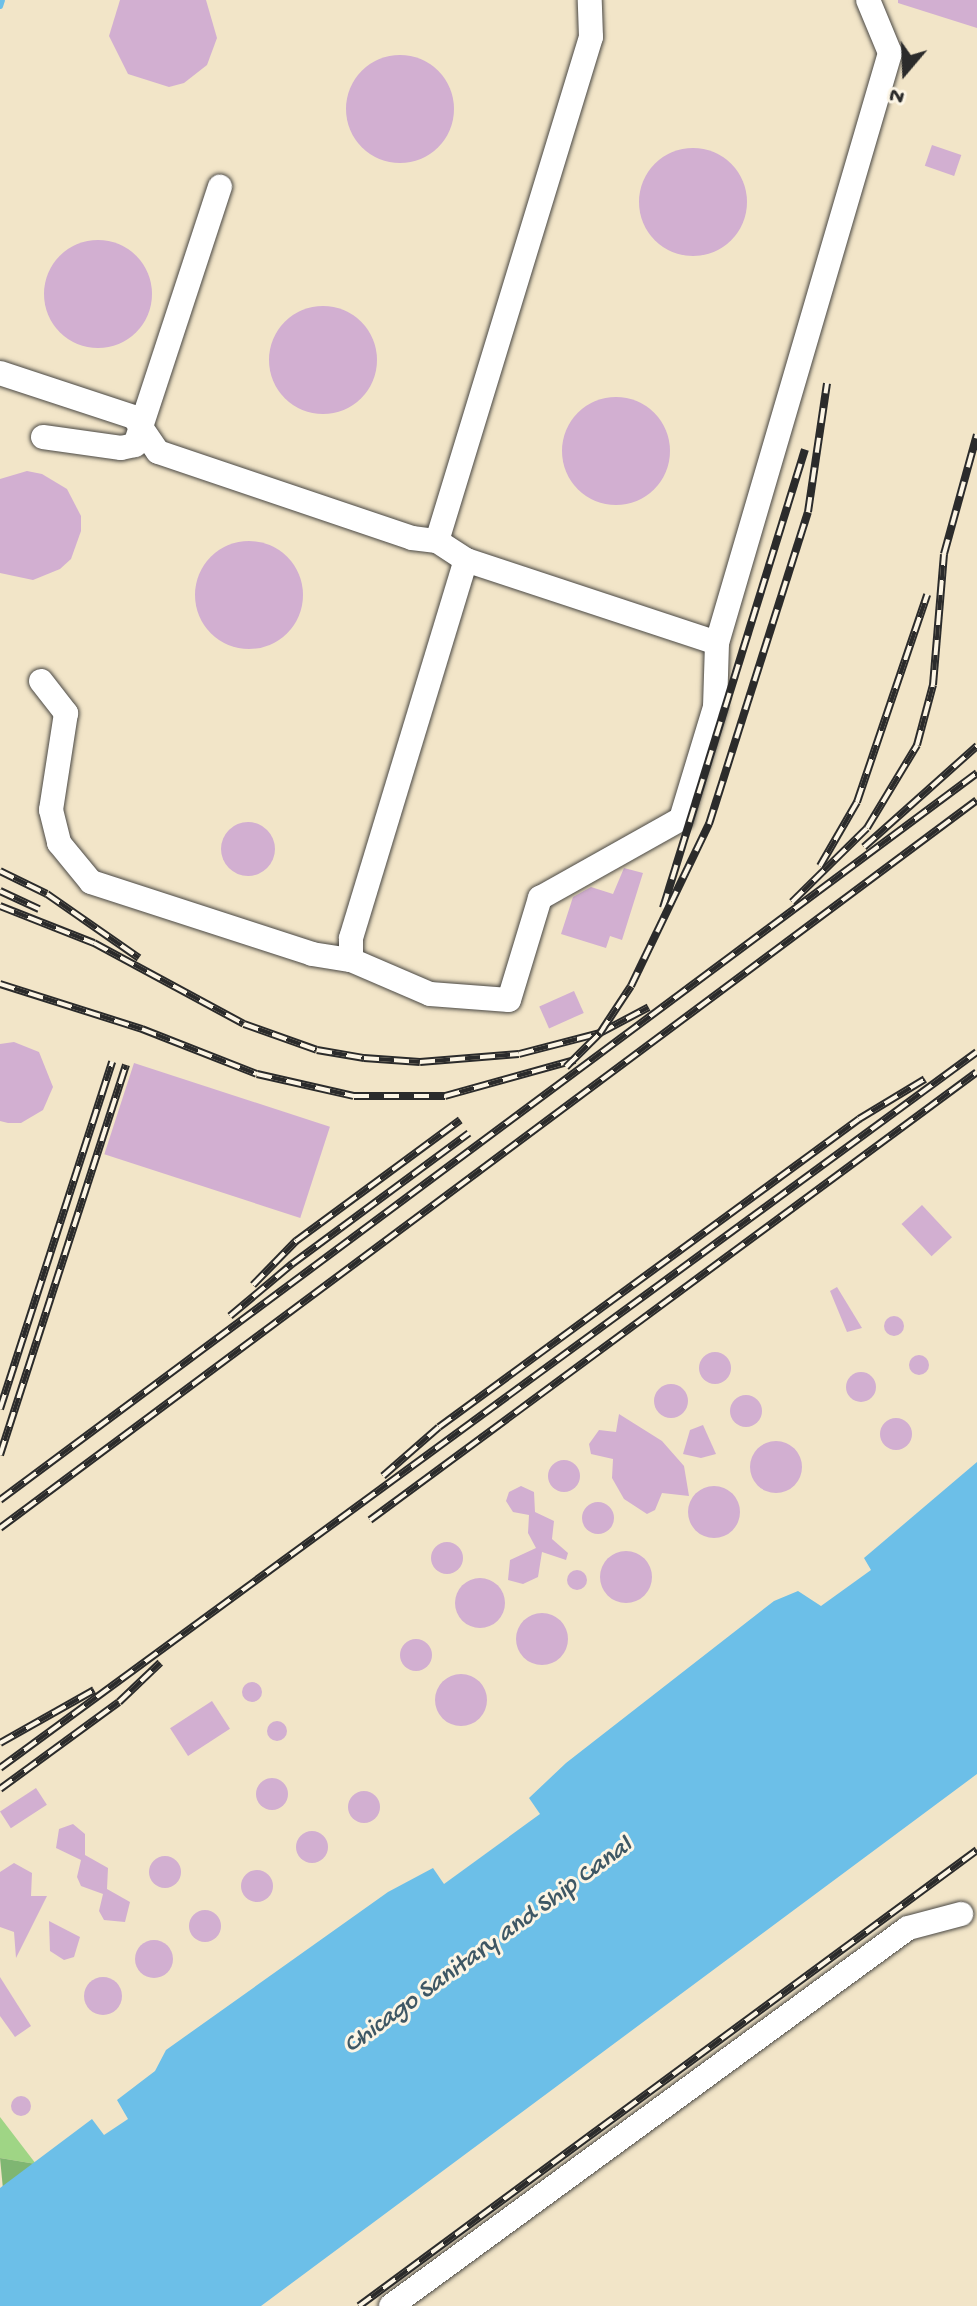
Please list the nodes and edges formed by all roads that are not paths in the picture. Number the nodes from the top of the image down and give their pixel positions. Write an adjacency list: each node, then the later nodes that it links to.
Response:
1 (590, 0): 7 (lane)
2 (868, 0): 9 (lane)
3 (220, 187): 5 (lane)
4 (0, 373): 5 (lane)
5 (141, 433): 6 (lane); 7 (lane)
6 (43, 437)
7 (437, 541): 8 (lane)
8 (466, 560): 9 (lane); 11 (lane)
9 (717, 643): 11 (lane)
10 (41, 681): 11 (lane)
11 (351, 960)
12 (961, 1914): 13 (lane)
13 (391, 2306)

